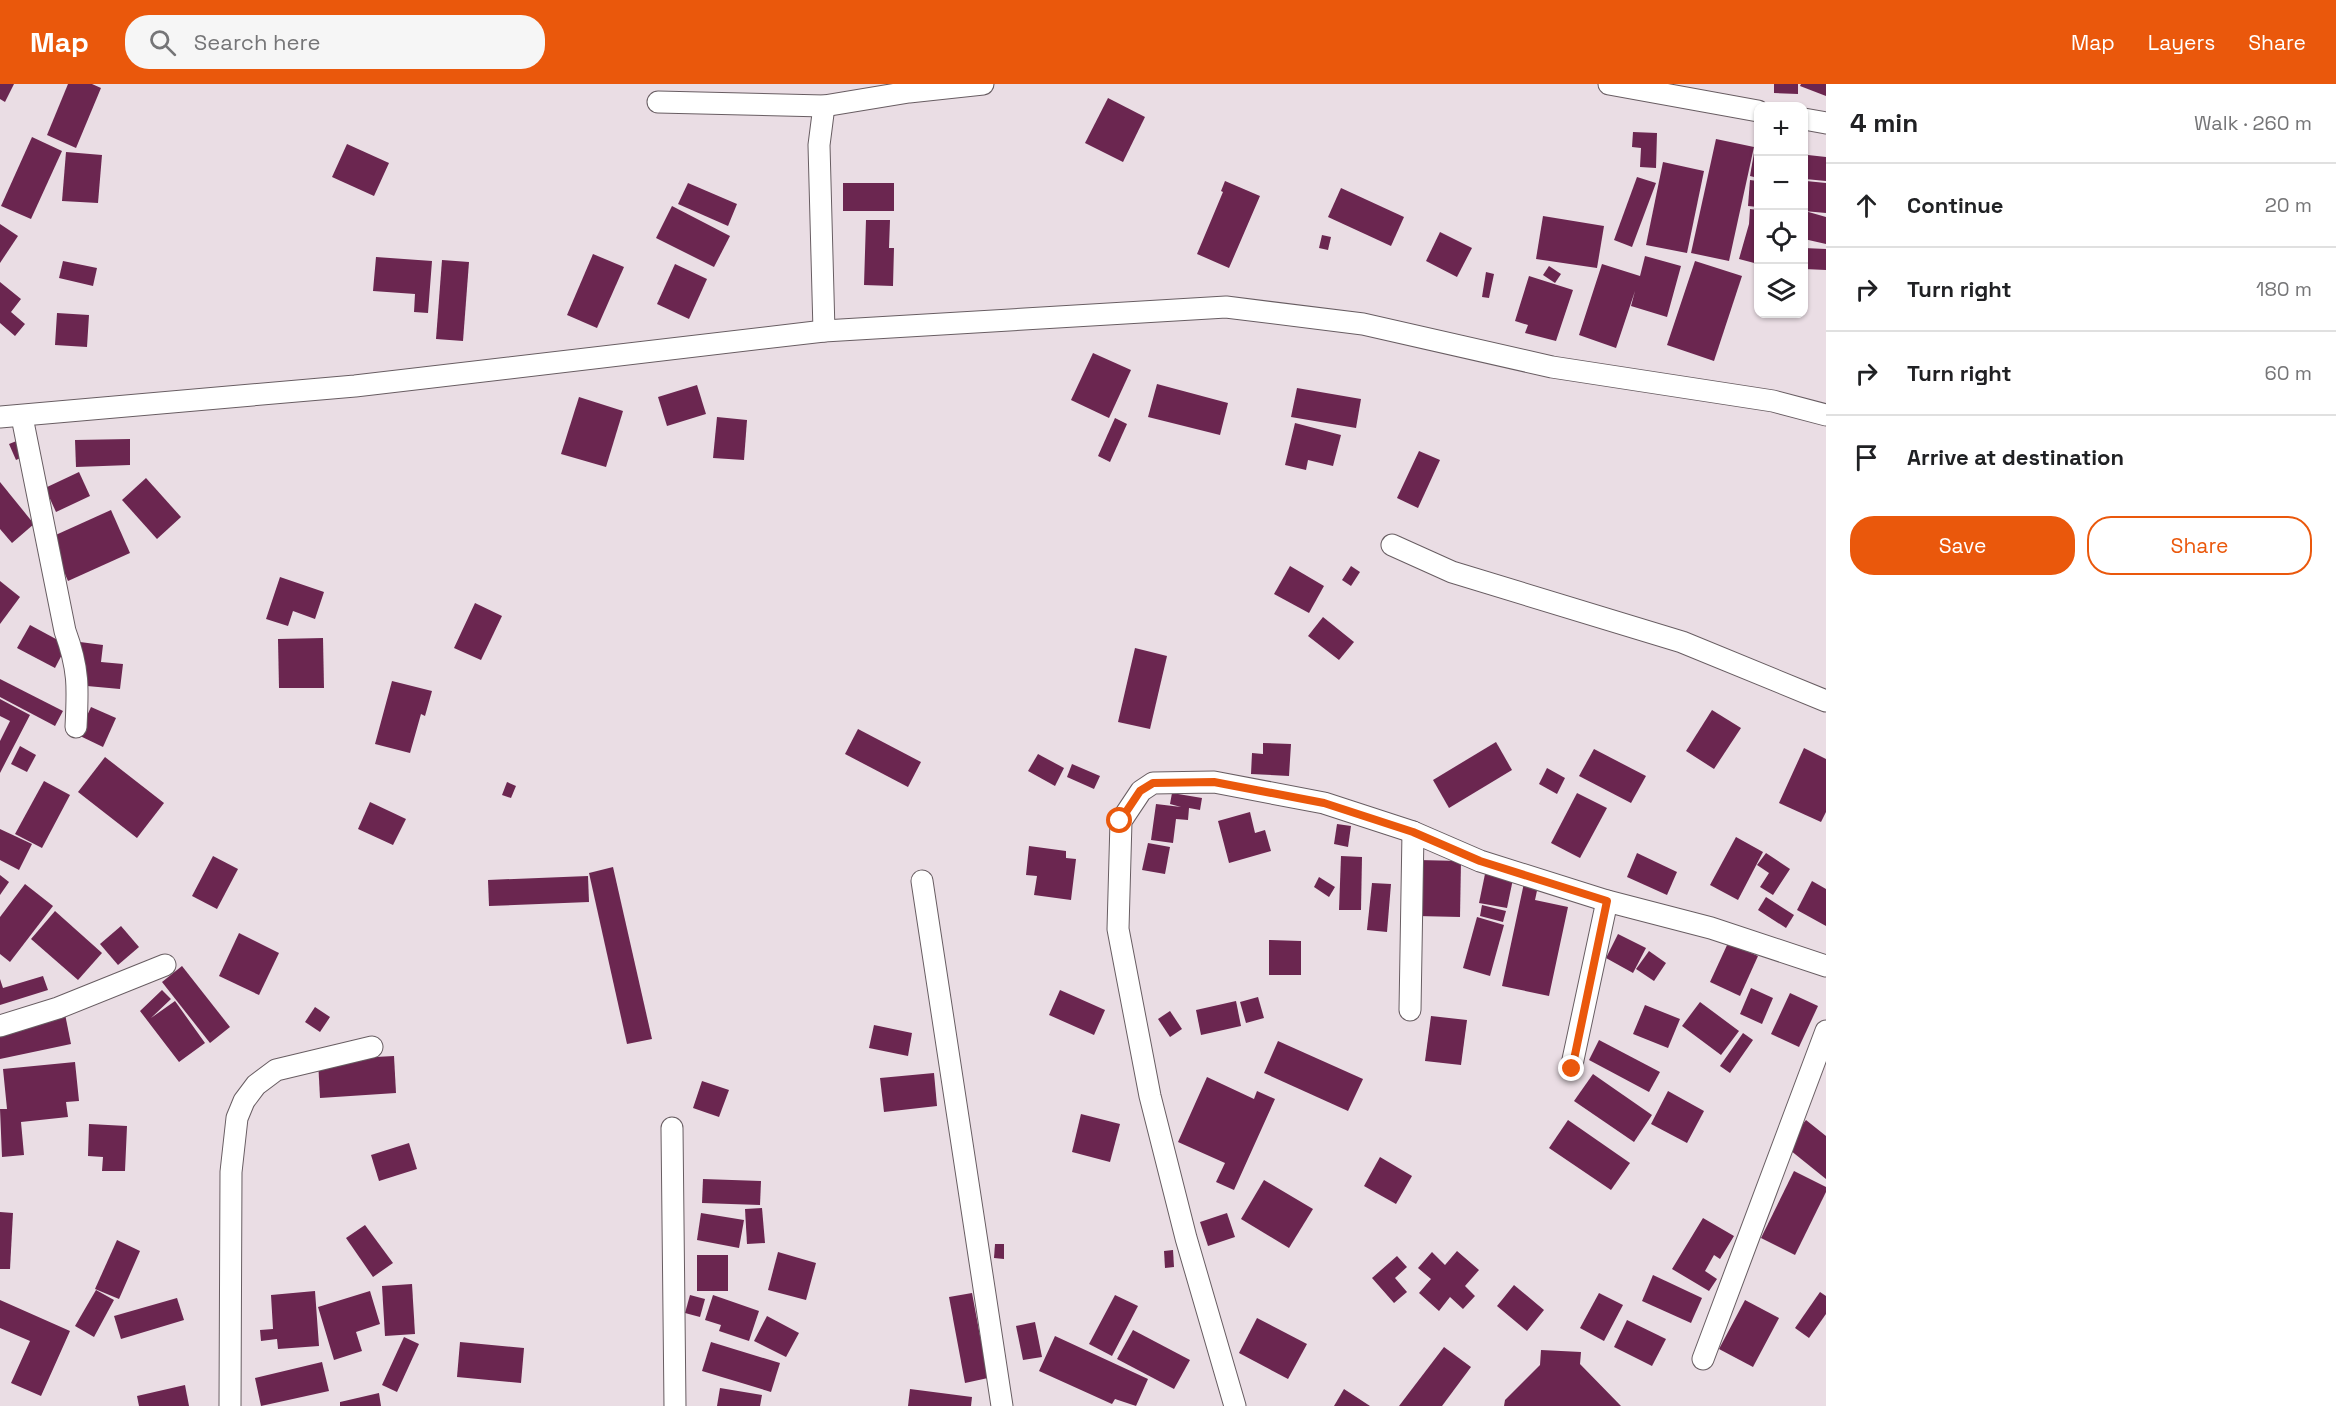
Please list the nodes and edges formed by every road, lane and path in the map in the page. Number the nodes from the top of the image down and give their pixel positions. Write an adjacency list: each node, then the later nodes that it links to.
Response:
1 (983, 84): 4 (street)
2 (1609, 84): 5 (street)
3 (658, 102): 4 (street)
4 (824, 106): 8 (street)
5 (1754, 110)
6 (1808, 120): 7 (street)
7 (1826, 123)
8 (824, 331): 9 (street); 11 (street)
9 (1826, 415)
10 (0, 417): 11 (street)
11 (22, 417): 14 (street)
12 (1392, 545): 13 (street)
13 (1826, 701)
14 (76, 728)
15 (1413, 832): 17 (street); 20 (street); 30 (street)
16 (922, 881): 29 (street)
17 (1607, 901): 19 (street); 24 (street)
18 (165, 965): 21 (street)
19 (1826, 966)
20 (1410, 1010)
21 (0, 1026)
22 (1826, 1031): 26 (street)
23 (372, 1047): 27 (street)
24 (1572, 1069)
25 (672, 1128): 28 (street)
26 (1703, 1359)
27 (230, 1406)
28 (675, 1406)
29 (1002, 1406)
30 (1235, 1406)

